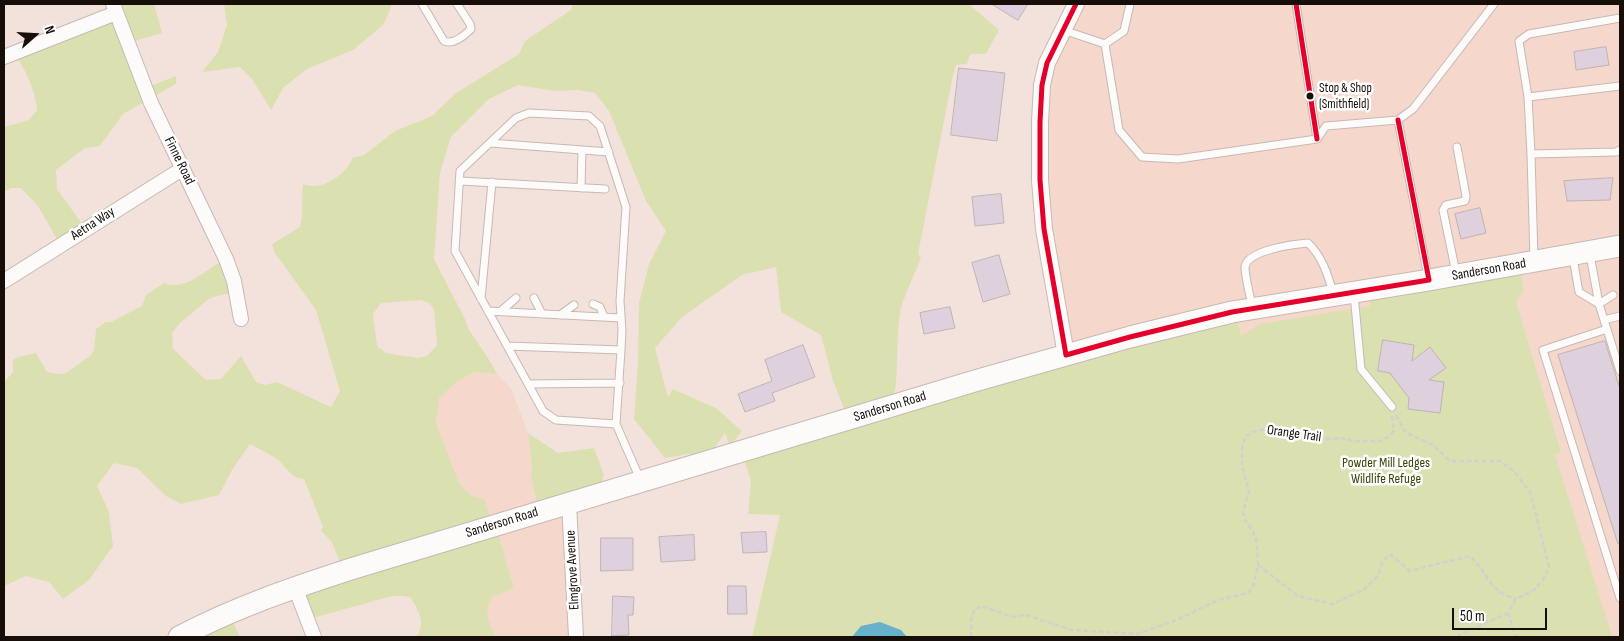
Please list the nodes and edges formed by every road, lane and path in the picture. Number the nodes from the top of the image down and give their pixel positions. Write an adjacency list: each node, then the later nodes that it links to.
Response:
1 (422, 4): 2 (lane)
2 (457, 4)
3 (1076, 4): 9 (street)
4 (1130, 4): 10 (lane)
5 (1296, 4): 15 (lane)
6 (1494, 4): 14 (lane)
7 (115, 8): 11 (street); 22 (street, Finne Road)
8 (1620, 18): 13 (lane)
9 (1063, 30): 10 (lane); 55 (street)
10 (1105, 44): 15 (lane)
11 (4, 57)
12 (1620, 86): 13 (lane)
13 (1528, 97): 21 (lane)
14 (1398, 120): 15 (lane); 31 (lane)
15 (1317, 139)
16 (490, 143): 18 (lane); 20 (lane); 23 (lane)
17 (1457, 147): 30 (lane)
18 (582, 150): 20 (lane); 25 (lane)
19 (1620, 150): 21 (lane)
20 (609, 152): 49 (lane)
21 (1531, 154): 29 (lane)
22 (182, 169): 32 (street, Aetna Way); 50 (street, Finne Road)
23 (460, 180): 24 (lane); 38 (lane)
24 (492, 182): 25 (lane); 38 (lane)
25 (581, 188): 26 (lane)
26 (605, 189)
27 (1620, 246): 28 (main road, Sanderson Road)
28 (1581, 253): 29 (main road, Sanderson Road); 40 (lane); 40 (lane)
29 (1534, 262): 30 (main road, Sanderson Road)
30 (1456, 276): 31 (main road, Sanderson Road)
31 (1429, 280): 33 (main road, Sanderson Road)
32 (4, 281)
33 (1354, 292): 34 (main road, Sanderson Road); 59 (lane)
34 (1334, 295): 42 (main road, Sanderson Road); 42 (lane)
35 (1613, 295): 40 (lane)
36 (516, 298): 44 (lane)
37 (534, 298): 45 (lane)
38 (481, 299): 43 (lane)
39 (593, 304): 48 (lane)
40 (1599, 304): 51 (lane)
41 (574, 305): 46 (lane)
42 (1253, 308): 55 (main road, Sanderson Road)
43 (488, 311): 44 (lane); 53 (lane)
44 (500, 311): 45 (lane)
45 (542, 314): 46 (lane)
46 (560, 315): 48 (lane)
47 (1620, 316): 51 (lane)
48 (604, 317): 49 (lane)
49 (621, 318): 54 (lane)
50 (241, 320)
51 (1604, 320): 52 (lane)
52 (1607, 330): 56 (lane); 65 (lane)
53 (507, 346): 54 (lane); 58 (lane)
54 (621, 350): 57 (lane)
55 (1066, 355): 61 (main road, Sanderson Road)
56 (1620, 367)
57 (620, 383): 58 (lane); 60 (lane)
58 (528, 384): 60 (lane)
59 (1392, 407): 63 (path, Orange Trail); 66 (path)
60 (616, 424): 61 (lane)
61 (642, 482): 62 (main road, Sanderson Road)
62 (569, 503): 64 (main road, Sanderson Road); 70 (street, Elmgrove Avenue)
63 (1258, 565): 66 (path); 71 (path, Orange Trail)
64 (295, 587): 68 (main road, Sanderson Road); 69 (street)
65 (1620, 598)
66 (1516, 599): 67 (path)
67 (1508, 613): 72 (path); 73 (path)
68 (179, 637)
69 (314, 637)
70 (576, 637)
71 (971, 637)
72 (1460, 637)
73 (1516, 637)

